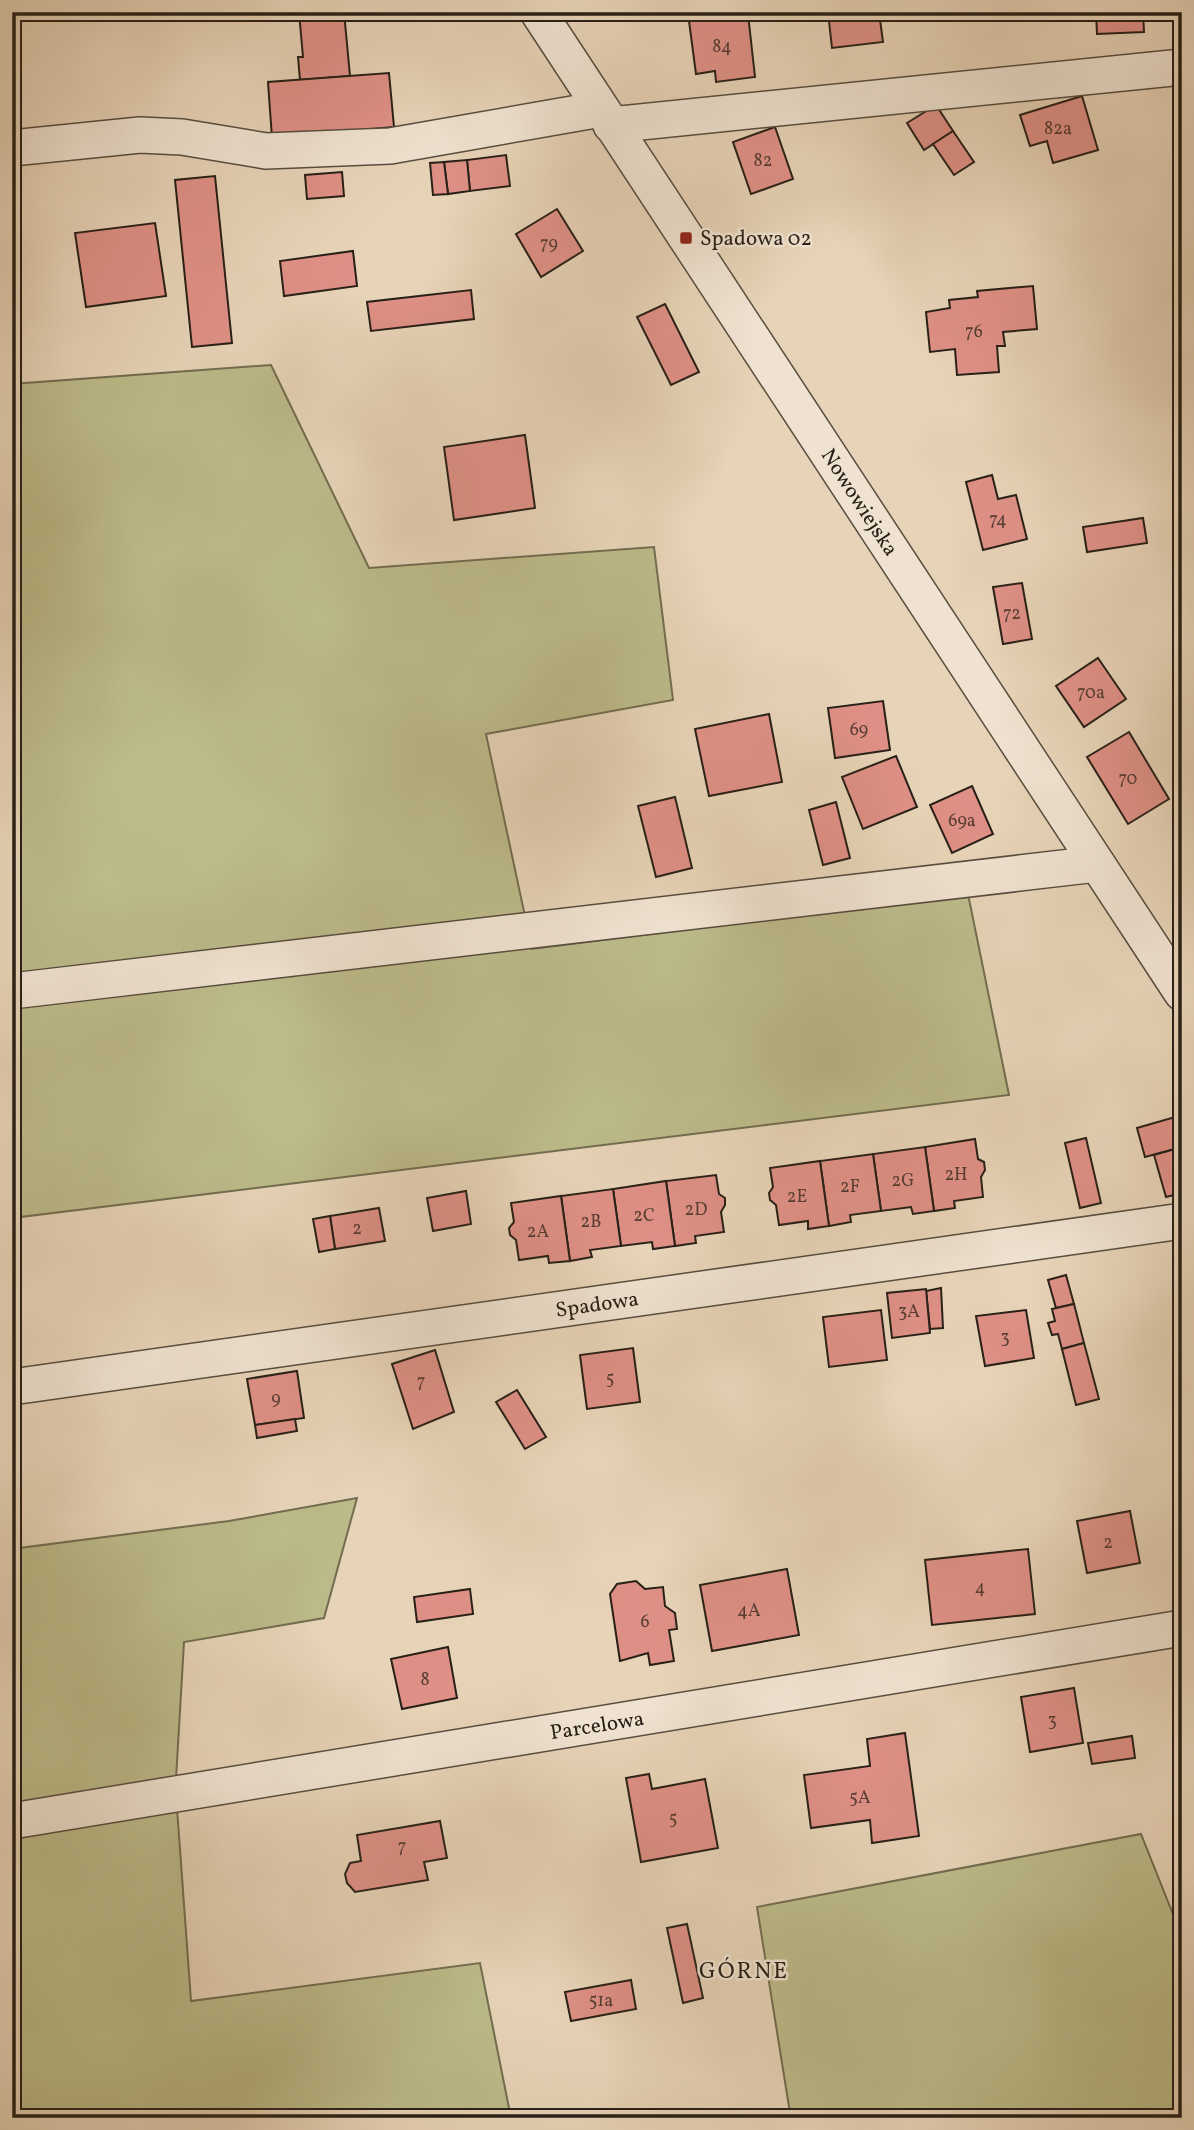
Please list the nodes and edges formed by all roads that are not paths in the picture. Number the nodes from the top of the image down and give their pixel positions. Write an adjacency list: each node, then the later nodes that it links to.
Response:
1 (538, 12): 3 (street, Nowowiejska)
2 (1182, 67): 3 (street)
3 (606, 117): 4 (street); 5 (street, Nowowiejska)
4 (12, 148)
5 (1097, 864): 6 (street); 7 (street, Nowowiejska)
6 (12, 991)
7 (1182, 993)
8 (1182, 1221): 9 (street, Spadowa)
9 (12, 1387)
10 (1182, 1628): 11 (street, Parcelowa)
11 (12, 1821)

